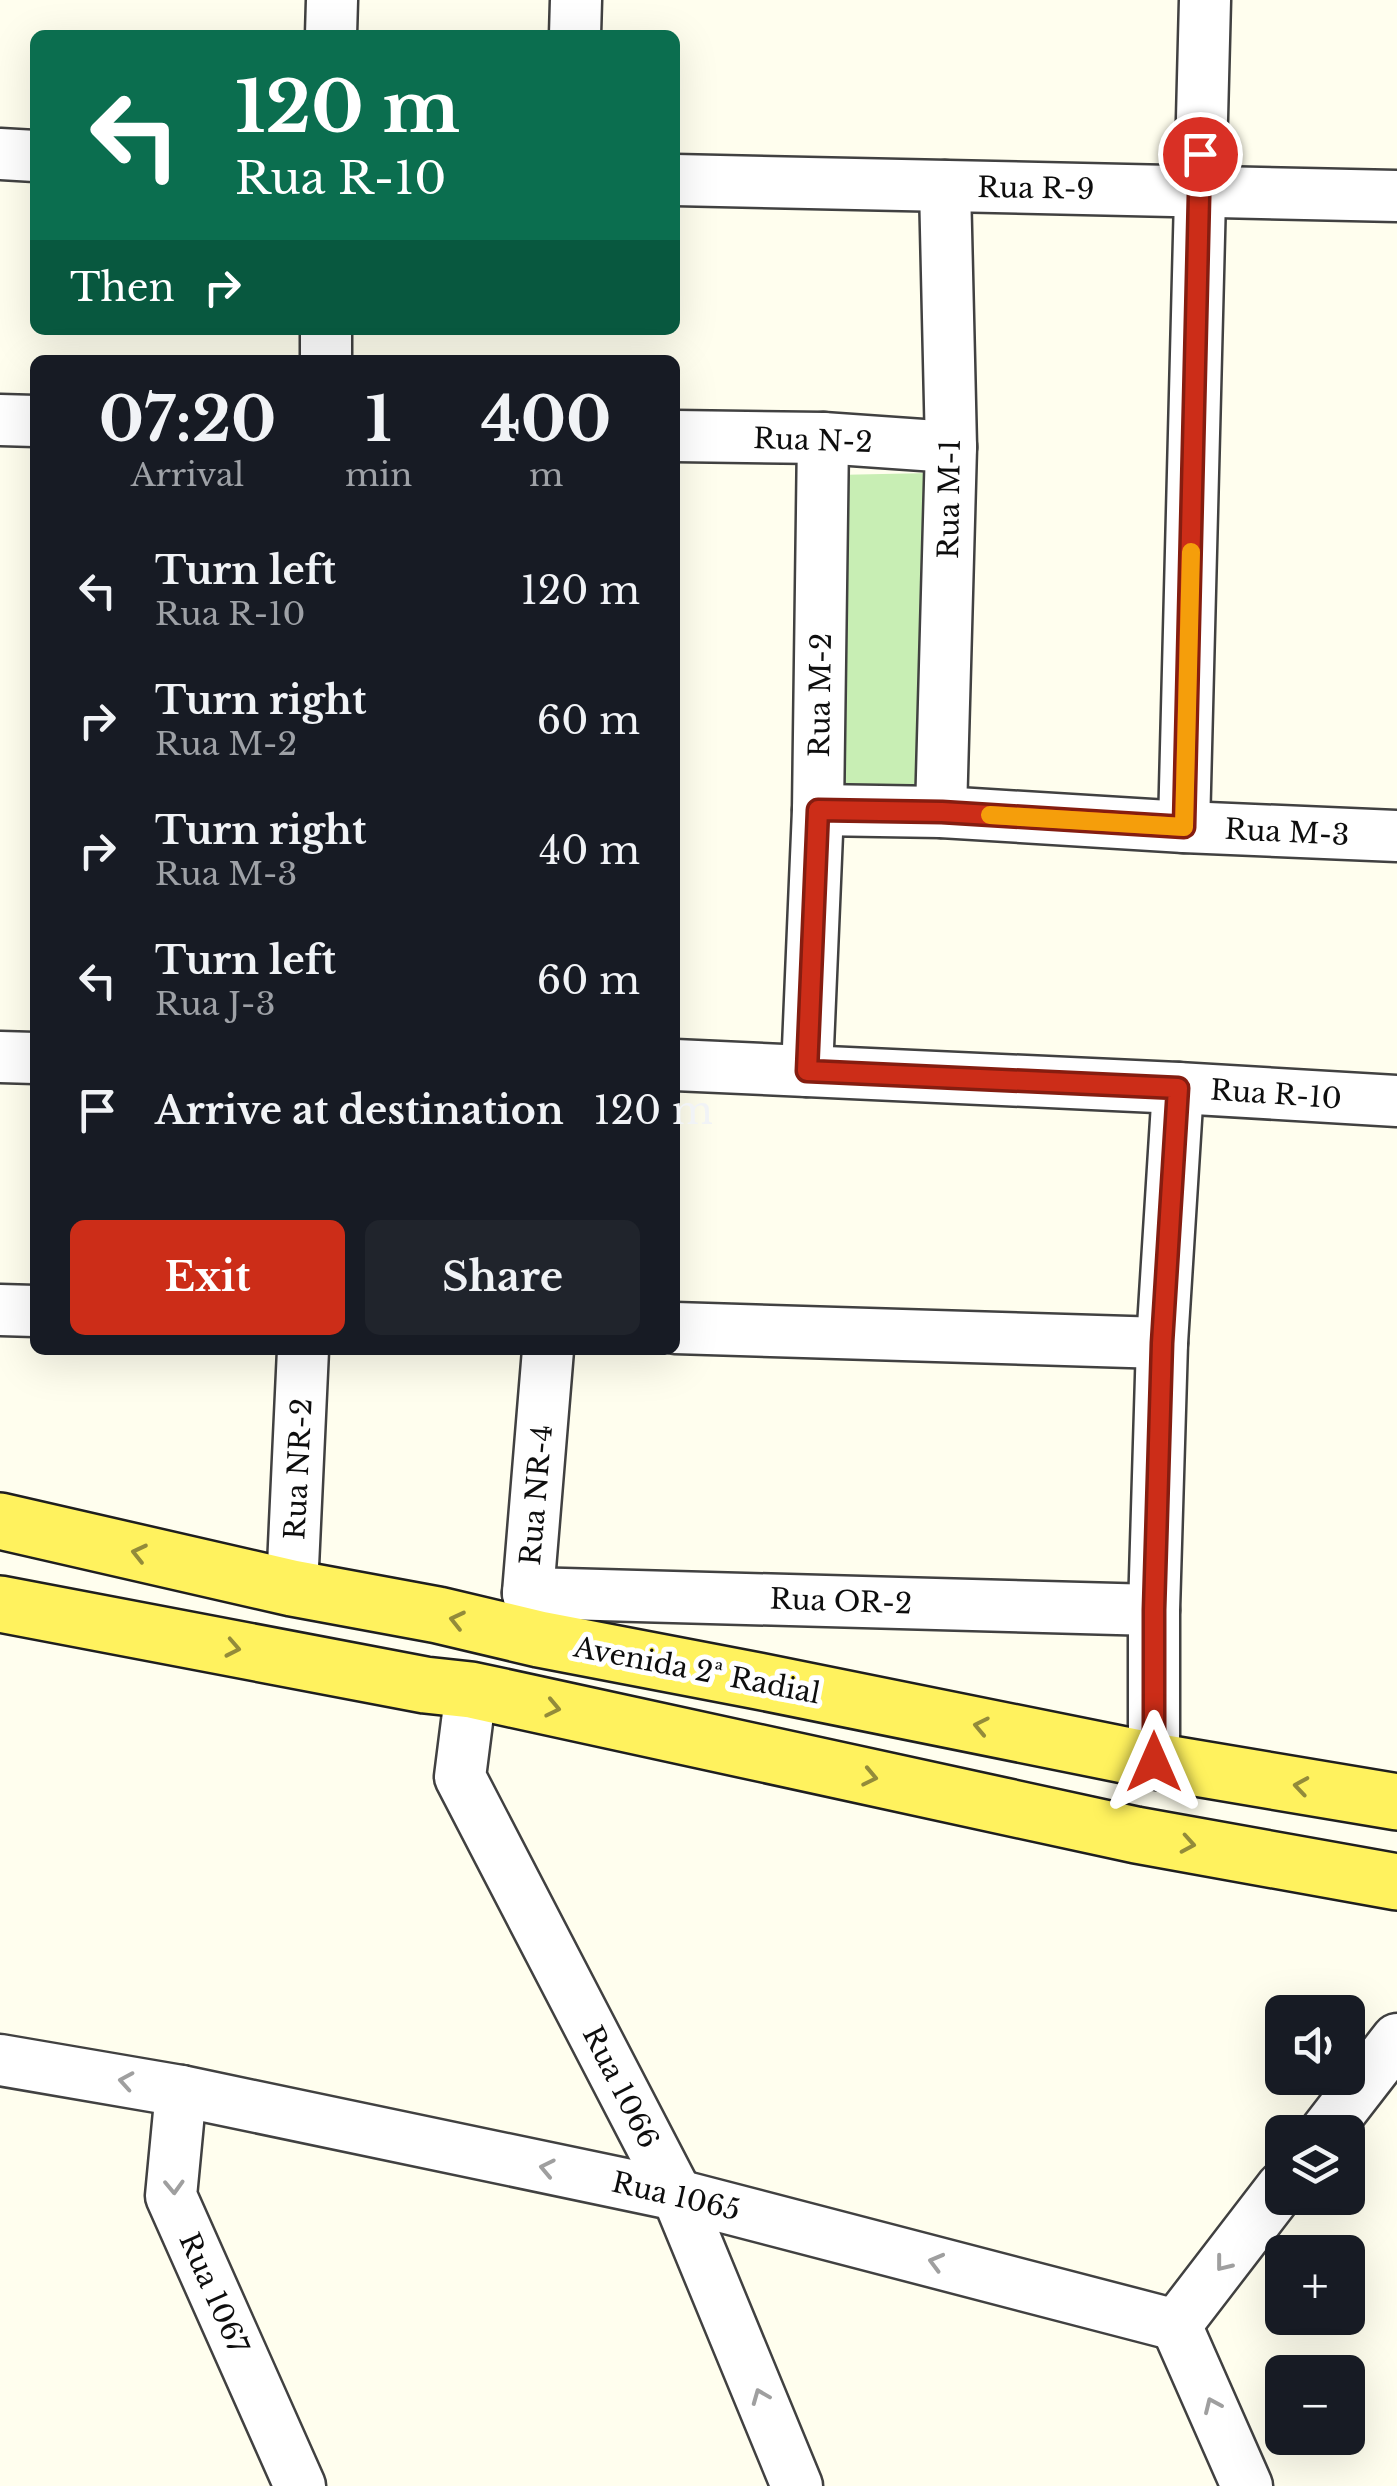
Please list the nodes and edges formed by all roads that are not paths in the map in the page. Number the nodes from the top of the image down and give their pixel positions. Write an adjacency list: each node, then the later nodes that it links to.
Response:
1 (332, 0): 4 (street)
2 (576, 0): 5 (street)
3 (1205, 0): 10 (street)
4 (332, 30)
5 (575, 30)
6 (0, 154): 7 (street)
7 (30, 156)
8 (680, 180): 9 (street, Rua R-9)
9 (945, 186): 10 (street, Rua R-9); 16 (street, Rua M-1)
10 (1199, 192): 11 (street, Rua R-9); 19 (street)
11 (1397, 196)
12 (0, 420): 13 (street)
13 (30, 421)
14 (680, 436): 15 (street, Rua N-2)
15 (824, 438): 16 (street, Rua N-2); 17 (street, Rua M-2)
16 (951, 446): 18 (street, Rua M-1)
17 (818, 810): 18 (street, Rua M-3); 24 (street, Rua M-2)
18 (942, 812): 19 (street, Rua M-3)
19 (1184, 827): 20 (street, Rua M-3)
20 (1397, 836)
21 (0, 1057): 22 (street)
22 (30, 1058)
23 (680, 1066): 24 (street, Rua R-10)
24 (807, 1071): 25 (street, Rua R-10)
25 (1178, 1088): 26 (street, Rua R-10); 30 (street)
26 (1397, 1102)
27 (0, 1310): 28 (street)
28 (30, 1311)
29 (680, 1328): 30 (street)
30 (1162, 1343): 36 (street)
31 (303, 1355): 34 (street, Rua NR-2)
32 (548, 1355): 37 (street, Rua NR-4)
33 (0, 1522): 34 (main road, Avenida 2ª Radial, one-way to 33)
34 (292, 1588): 37 (main road, Avenida 2ª Radial, one-way to 34)
35 (0, 1604): 38 (main road, one-way to 38)
36 (1154, 1610): 37 (street, Rua OR-2); 39 (street)
37 (534, 1616): 39 (main road, Avenida 2ª Radial, one-way to 37)
38 (471, 1690): 41 (main road, one-way to 41); 46 (street, Rua 1066)
39 (1154, 1762): 40 (main road, Avenida 2ª Radial, one-way to 39)
40 (1397, 1802)
41 (1397, 1882)
42 (1397, 2039): 45 (street)
43 (0, 2060): 44 (street, Rua 1065, one-way to 43)
44 (181, 2091): 46 (street, Rua 1065, one-way to 44); 49 (street, Rua 1067, one-way to 49)
45 (1337, 2115)
46 (677, 2195): 48 (street, Rua 1065, one-way to 46); 50 (street, Rua 1066, one-way to 46)
47 (1265, 2209): 48 (street, one-way to 48)
48 (1176, 2324): 51 (street, one-way to 48)
49 (300, 2486)
50 (797, 2486)
51 (1248, 2486)

